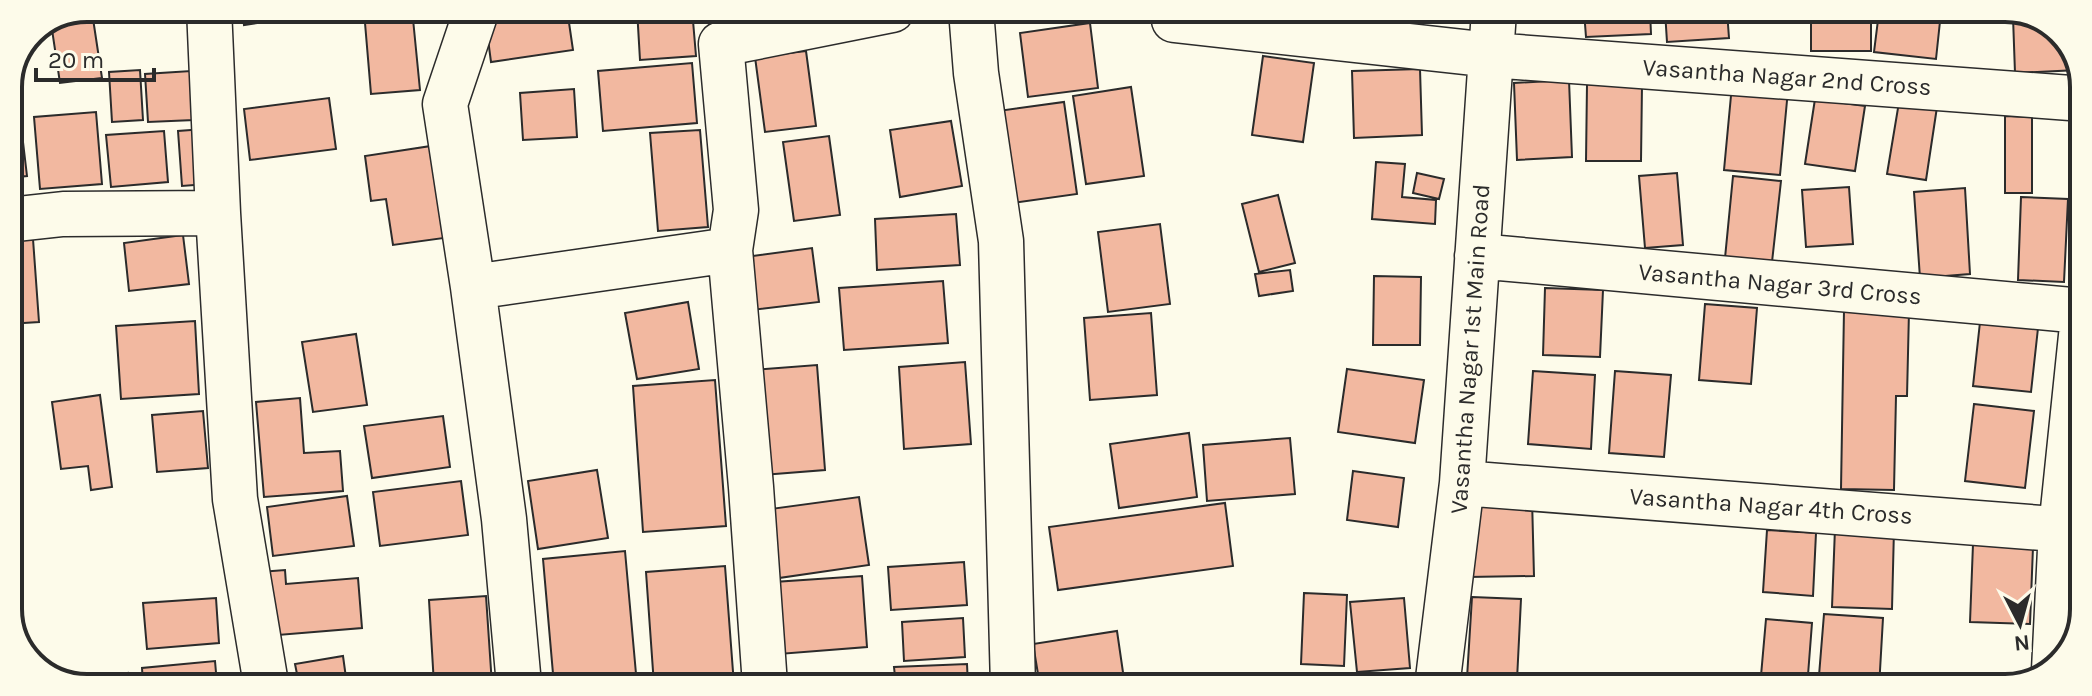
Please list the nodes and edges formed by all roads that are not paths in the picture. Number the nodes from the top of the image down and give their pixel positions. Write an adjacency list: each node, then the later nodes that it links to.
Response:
1 (210, 22): 10 (street)
2 (473, 22): 14 (street)
3 (770, 22): 7 (street)
4 (972, 22): 23 (street)
5 (1192, 22): 8 (street, Vasantha Nagar 2nd Cross)
6 (1493, 22): 8 (street, Vasantha Nagar 1st Main Road)
7 (719, 27): 12 (street)
8 (1491, 55): 9 (street, Vasantha Nagar 2nd Cross); 13 (street, Vasantha Nagar 1st Main Road)
9 (2070, 98)
10 (218, 213): 11 (street); 20 (street)
11 (22, 218)
12 (730, 250): 14 (street); 22 (street)
13 (1477, 256): 15 (street, Vasantha Nagar 3rd Cross); 16 (street, Vasantha Nagar 1st Main Road)
14 (473, 287): 21 (street)
15 (2070, 310)
16 (1462, 483): 17 (street, Vasantha Nagar 4th Cross); 24 (street, Vasantha Nagar 1st Main Road)
17 (2070, 530)
18 (2070, 538): 19 (street)
19 (2057, 648)
20 (264, 674)
21 (518, 674)
22 (764, 674)
23 (1013, 674)
24 (1439, 674)

